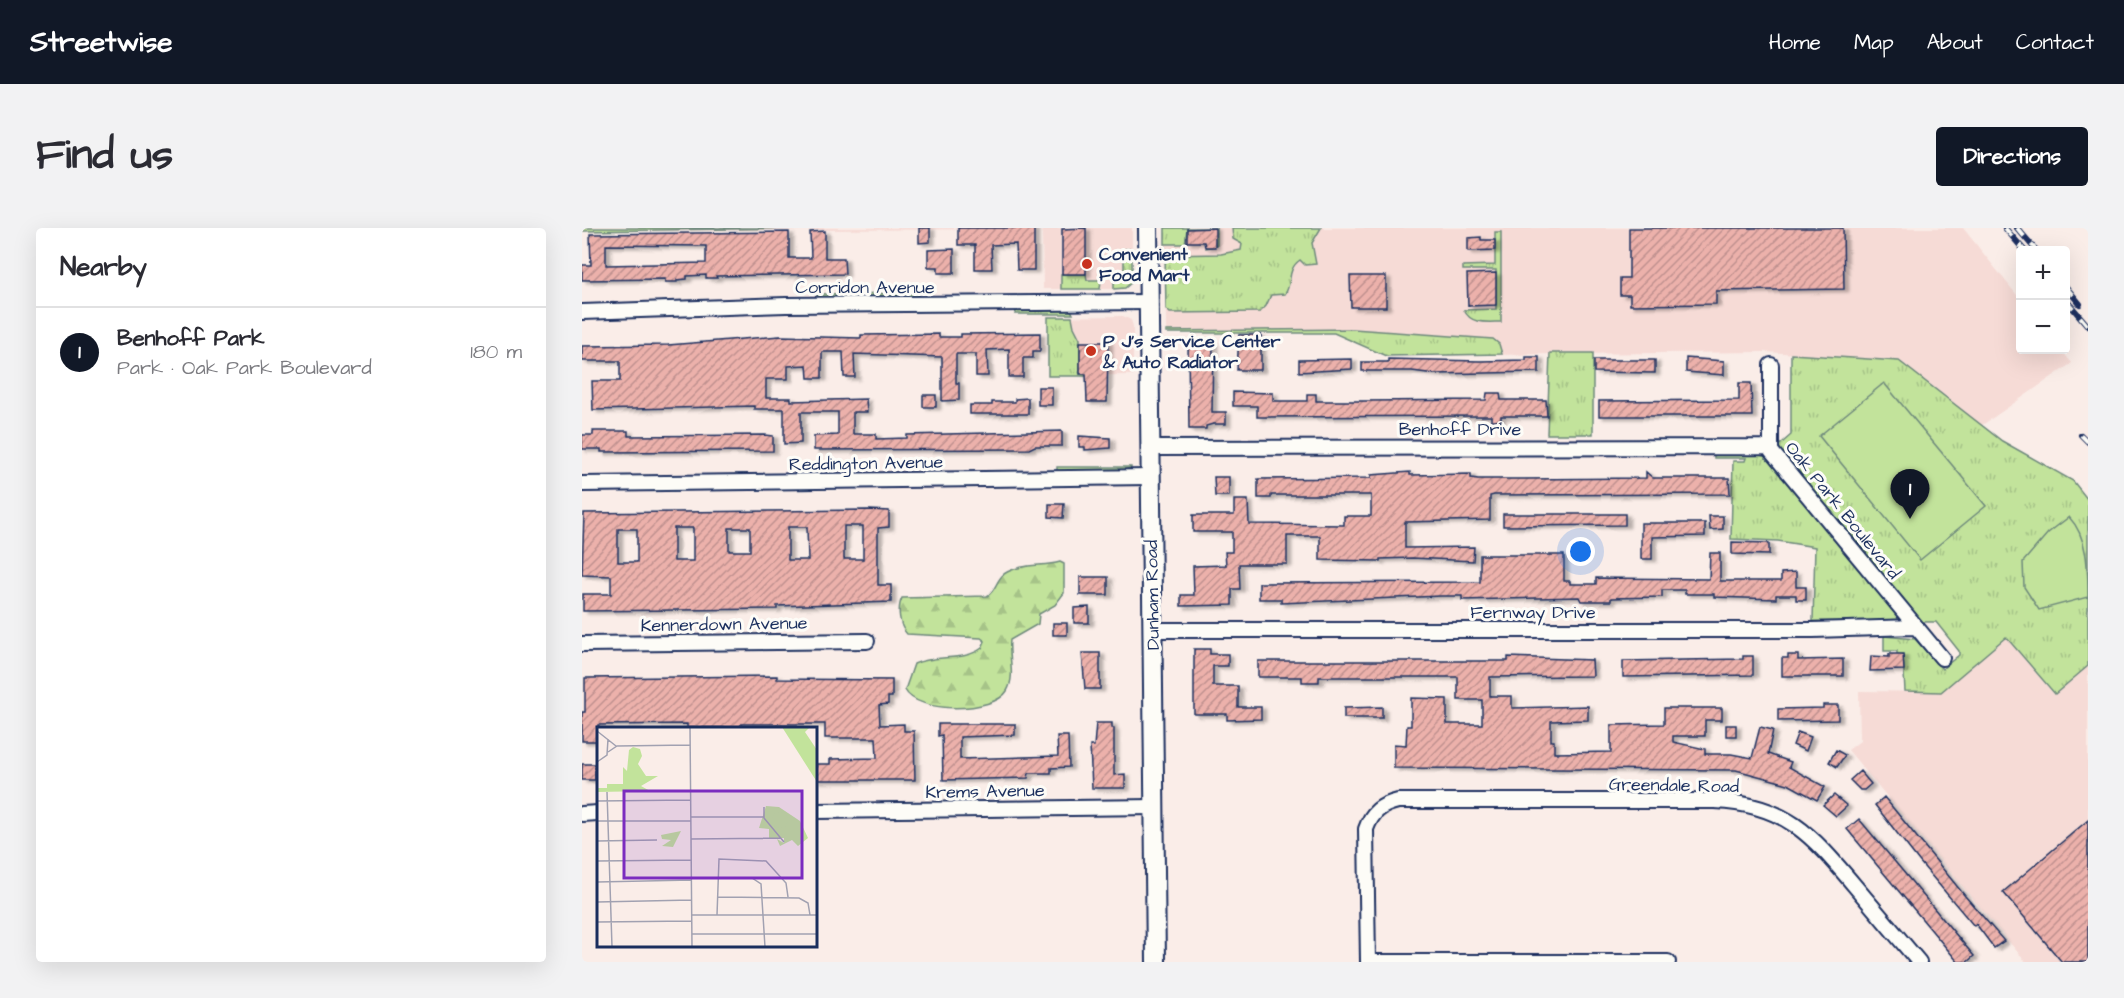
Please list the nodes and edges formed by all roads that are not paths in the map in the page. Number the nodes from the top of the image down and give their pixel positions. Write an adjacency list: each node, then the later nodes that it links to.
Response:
1 (1148, 228): 2 (street, Dunham Road)
2 (1149, 303): 3 (street, Corridon Avenue); 6 (street, Dunham Road)
3 (582, 312)
4 (1771, 365): 5 (street, Oak Park Boulevard)
5 (1769, 447): 6 (street, Benhoff Drive); 9 (street, Oak Park Boulevard)
6 (1151, 448): 7 (street, Dunham Road)
7 (1151, 477): 8 (street, Reddington Avenue); 10 (street, Dunham Road)
8 (582, 484)
9 (1914, 627): 10 (street, Fernway Drive); 13 (street, Oak Park Boulevard)
10 (1153, 630): 14 (street, Dunham Road)
11 (867, 641): 12 (street, Kennerdown Avenue)
12 (582, 644)
13 (1942, 658)
14 (1155, 807): 15 (street, Krems Avenue); 18 (street, Dunham Road)
15 (818, 811)
16 (597, 813): 17 (street)
17 (582, 814)
18 (1156, 962)
19 (1370, 962): 20 (street); 21 (street, Greendale Road)
20 (1668, 962)
21 (1919, 962)

